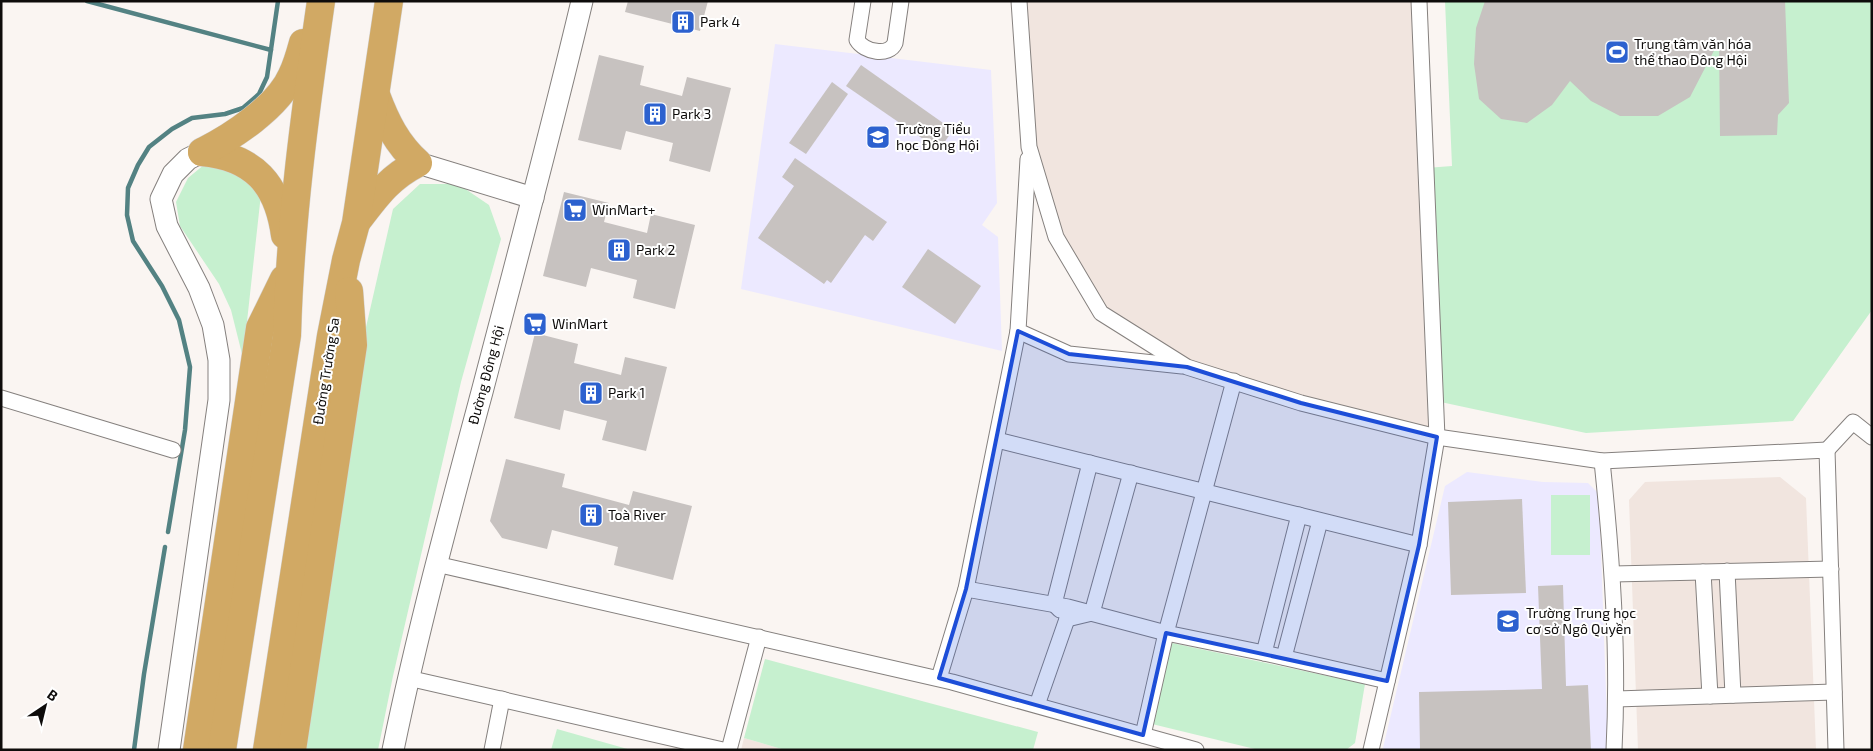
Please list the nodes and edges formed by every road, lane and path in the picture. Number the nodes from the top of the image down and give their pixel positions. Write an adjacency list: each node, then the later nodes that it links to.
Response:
1 (320, 1): 10 (highway); 14 (highway)
2 (390, 1): 8 (highway, Đường Trường Sa)
3 (582, 1): 12 (street, Đường Đông Hội)
4 (863, 1): 5 (street)
5 (901, 1)
6 (1019, 1): 9 (street)
7 (1419, 1): 19 (street)
8 (376, 95): 11 (highway); 13 (highway, Đường Trường Sa)
9 (1029, 148): 15 (street); 16 (street)
10 (202, 152): 14 (highway); 56 (street)
11 (418, 163): 12 (street); 13 (highway)
12 (534, 198): 31 (street, Đường Đông Hội)
13 (356, 223): 55 (highway, Đường Trường Sa)
14 (289, 268): 54 (highway)
15 (1018, 331): 16 (street); 21 (street)
16 (1187, 367): 17 (street)
17 (1234, 381): 19 (street); 27 (street)
18 (1, 398): 22 (street)
19 (1437, 437): 24 (street); 30 (street)
20 (1872, 437): 23 (street)
21 (997, 440): 25 (street); 36 (street)
22 (173, 450)
23 (1827, 450): 24 (street); 32 (street)
24 (1602, 461): 35 (street)
25 (1090, 463): 26 (street); 37 (street)
26 (1131, 473): 27 (street); 38 (street)
27 (1205, 492): 28 (street); 40 (street)
28 (1299, 515): 29 (street); 42 (street)
29 (1320, 521): 30 (street); 43 (street)
30 (1418, 545): 46 (street)
31 (436, 564): 41 (street); 44 (street, Đường Đông Hội)
32 (1831, 569): 33 (street); 47 (street)
33 (1727, 571): 34 (street); 48 (street)
34 (1702, 572): 35 (street); 49 (street)
35 (1613, 574): 51 (street)
36 (966, 589): 37 (street); 45 (street)
37 (1054, 604): 38 (street); 39 (street)
38 (1092, 613): 39 (street); 40 (street)
39 (1067, 619): 52 (street)
40 (1166, 633): 42 (street); 53 (street)
41 (759, 637): 45 (street); 60 (street)
42 (1264, 653): 43 (street)
43 (1284, 657): 46 (street)
44 (408, 678): 50 (street); 57 (street, Đường Đông Hội)
45 (939, 678): 52 (street)
46 (1387, 681): 62 (street)
47 (1834, 692): 48 (street); 64 (street)
48 (1733, 695): 49 (street)
49 (1710, 696): 51 (street)
50 (502, 699): 58 (street); 59 (street)
51 (1616, 699): 63 (street)
52 (1037, 705): 53 (street)
53 (1143, 735): 61 (street)
54 (211, 740)
55 (280, 746)
56 (168, 750)
57 (393, 750)
58 (492, 750)
59 (722, 750)
60 (729, 750)
61 (1196, 750)
62 (1371, 750)
63 (1614, 750)
64 (1836, 750)

